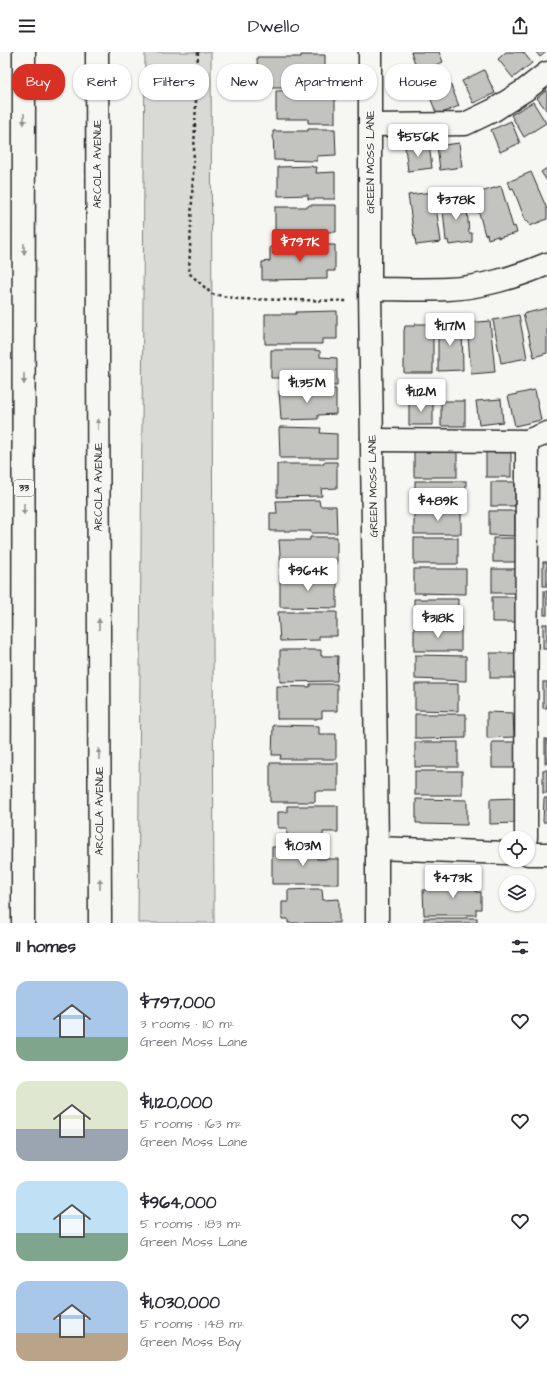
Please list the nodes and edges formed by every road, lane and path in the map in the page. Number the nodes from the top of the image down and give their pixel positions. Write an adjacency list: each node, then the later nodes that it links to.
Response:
1 (24, 52): 17 (main road, 33, one-way to 17)
2 (97, 52): 18 (main road, ARCOLA AVENUE, one-way to 2)
3 (198, 52): 8 (path)
4 (370, 52): 6 (main road, GREEN MOSS LANE)
5 (547, 73): 6 (main road)
6 (371, 125): 8 (main road, GREEN MOSS LANE)
7 (547, 264): 8 (main road)
8 (371, 295): 10 (main road, GREEN MOSS LANE)
9 (547, 433): 11 (main road)
10 (372, 440): 11 (main road); 13 (main road, GREEN MOSS LANE)
11 (527, 440): 12 (main road)
12 (526, 831)
13 (378, 848): 14 (main road); 19 (main road, GREEN MOSS LANE)
14 (499, 853)
15 (535, 854): 16 (main road)
16 (547, 854)
17 (23, 923)
18 (100, 923)
19 (377, 923)

